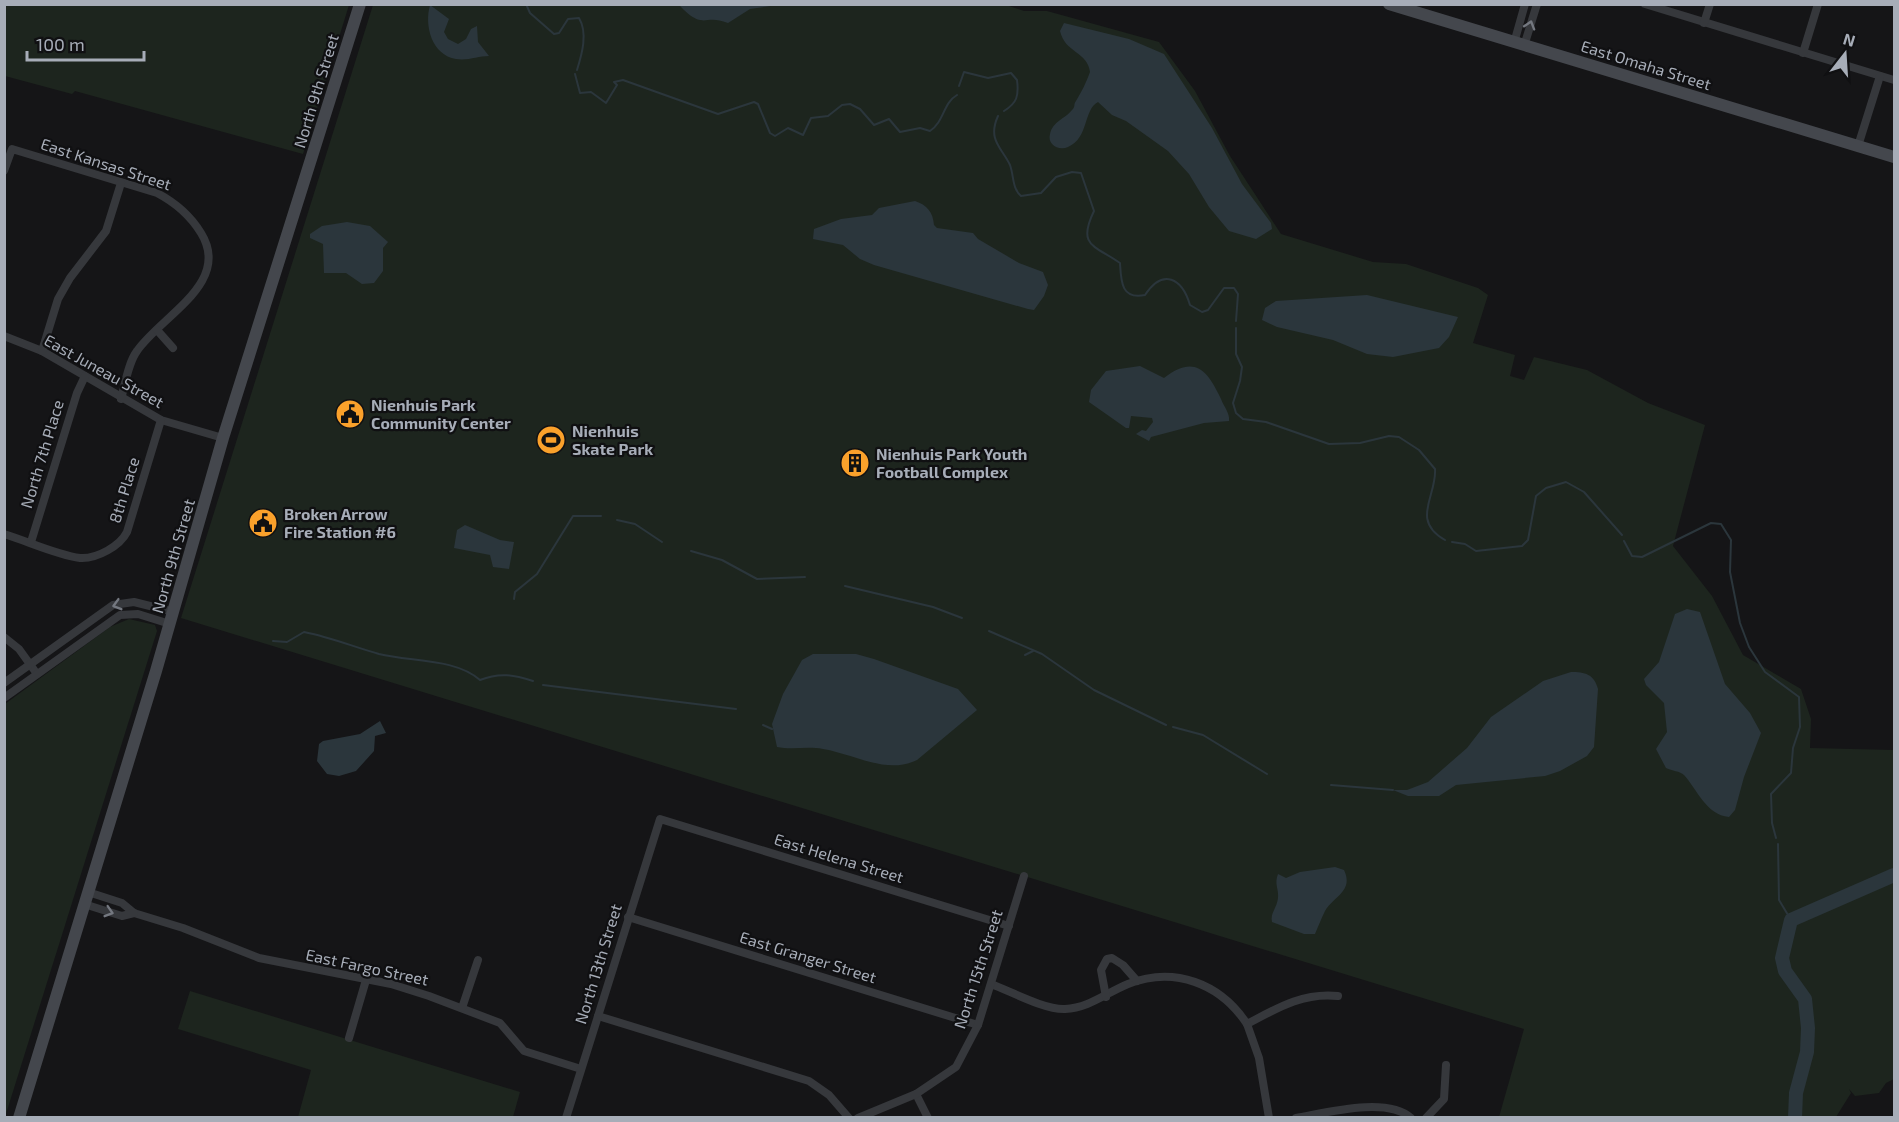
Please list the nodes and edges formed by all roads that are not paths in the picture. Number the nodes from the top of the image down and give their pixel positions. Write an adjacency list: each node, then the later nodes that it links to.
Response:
1 (360, 4): 24 (main road, North 9th Street)
2 (1389, 4): 9 (main road, East Omaha Street)
3 (1525, 4): 9 (street)
4 (1537, 4): 9 (street, one-way to 4)
5 (1645, 4): 8 (street)
6 (1710, 4): 8 (street)
7 (1818, 4): 10 (street)
8 (1704, 23): 10 (street)
9 (1519, 44): 13 (main road, East Omaha Street)
10 (1803, 53): 11 (street)
11 (1880, 76): 12 (street); 13 (street)
12 (1894, 80)
13 (1858, 147): 14 (main road, East Omaha Street)
14 (1894, 158)
15 (4, 171): 16 (street, East Kansas Street)
16 (121, 183): 17 (street, East Kansas Street); 20 (street)
17 (157, 330): 19 (street); 22 (street)
18 (4, 336): 20 (street, East Juneau Street)
19 (173, 348)
20 (42, 351): 21 (street, East Juneau Street)
21 (85, 376): 22 (street, East Juneau Street); 26 (street, North 7th Place)
22 (121, 399): 23 (street, East Juneau Street)
23 (161, 420): 24 (street, East Juneau Street); 26 (street, 8th Place)
24 (223, 438): 27 (main road, North 9th Street)
25 (4, 534): 26 (street)
26 (31, 542)
27 (172, 618): 29 (street, one-way to 29); 30 (street); 35 (main road, North 9th Street)
28 (4, 637): 29 (street)
29 (30, 664): 30 (street); 31 (street)
30 (37, 674): 32 (street)
31 (4, 683)
32 (4, 698)
33 (660, 819): 36 (street, North 13th Street); 37 (street, East Helena Street)
34 (1024, 876): 37 (street, North 15th Street)
35 (86, 898): 39 (street, East Fargo Street); 52 (main road, North 9th Street)
36 (628, 917): 45 (street, North 13th Street); 47 (street, East Granger Street)
37 (1009, 926): 41 (street, North 15th Street)
38 (478, 960): 44 (street)
39 (366, 980): 44 (street, East Fargo Street); 48 (street)
40 (1137, 981): 43 (street); 43 (street); 46 (street)
41 (991, 984): 43 (street); 47 (street, North 15th Street)
42 (1338, 996): 46 (street)
43 (1106, 997)
44 (462, 1008): 50 (street, East Fargo Street)
45 (598, 1016): 50 (street, North 13th Street); 54 (street)
46 (1247, 1024): 57 (street)
47 (978, 1025): 51 (street, North 15th Street)
48 (349, 1038)
49 (1446, 1065): 60 (street)
50 (581, 1069): 53 (street, North 13th Street)
51 (916, 1094): 55 (street, North 15th Street); 56 (street)
52 (20, 1117)
53 (566, 1118)
54 (849, 1118)
55 (858, 1118)
56 (928, 1118)
57 (1269, 1118)
58 (1296, 1118): 59 (street)
59 (1411, 1118)
60 (1426, 1118)

